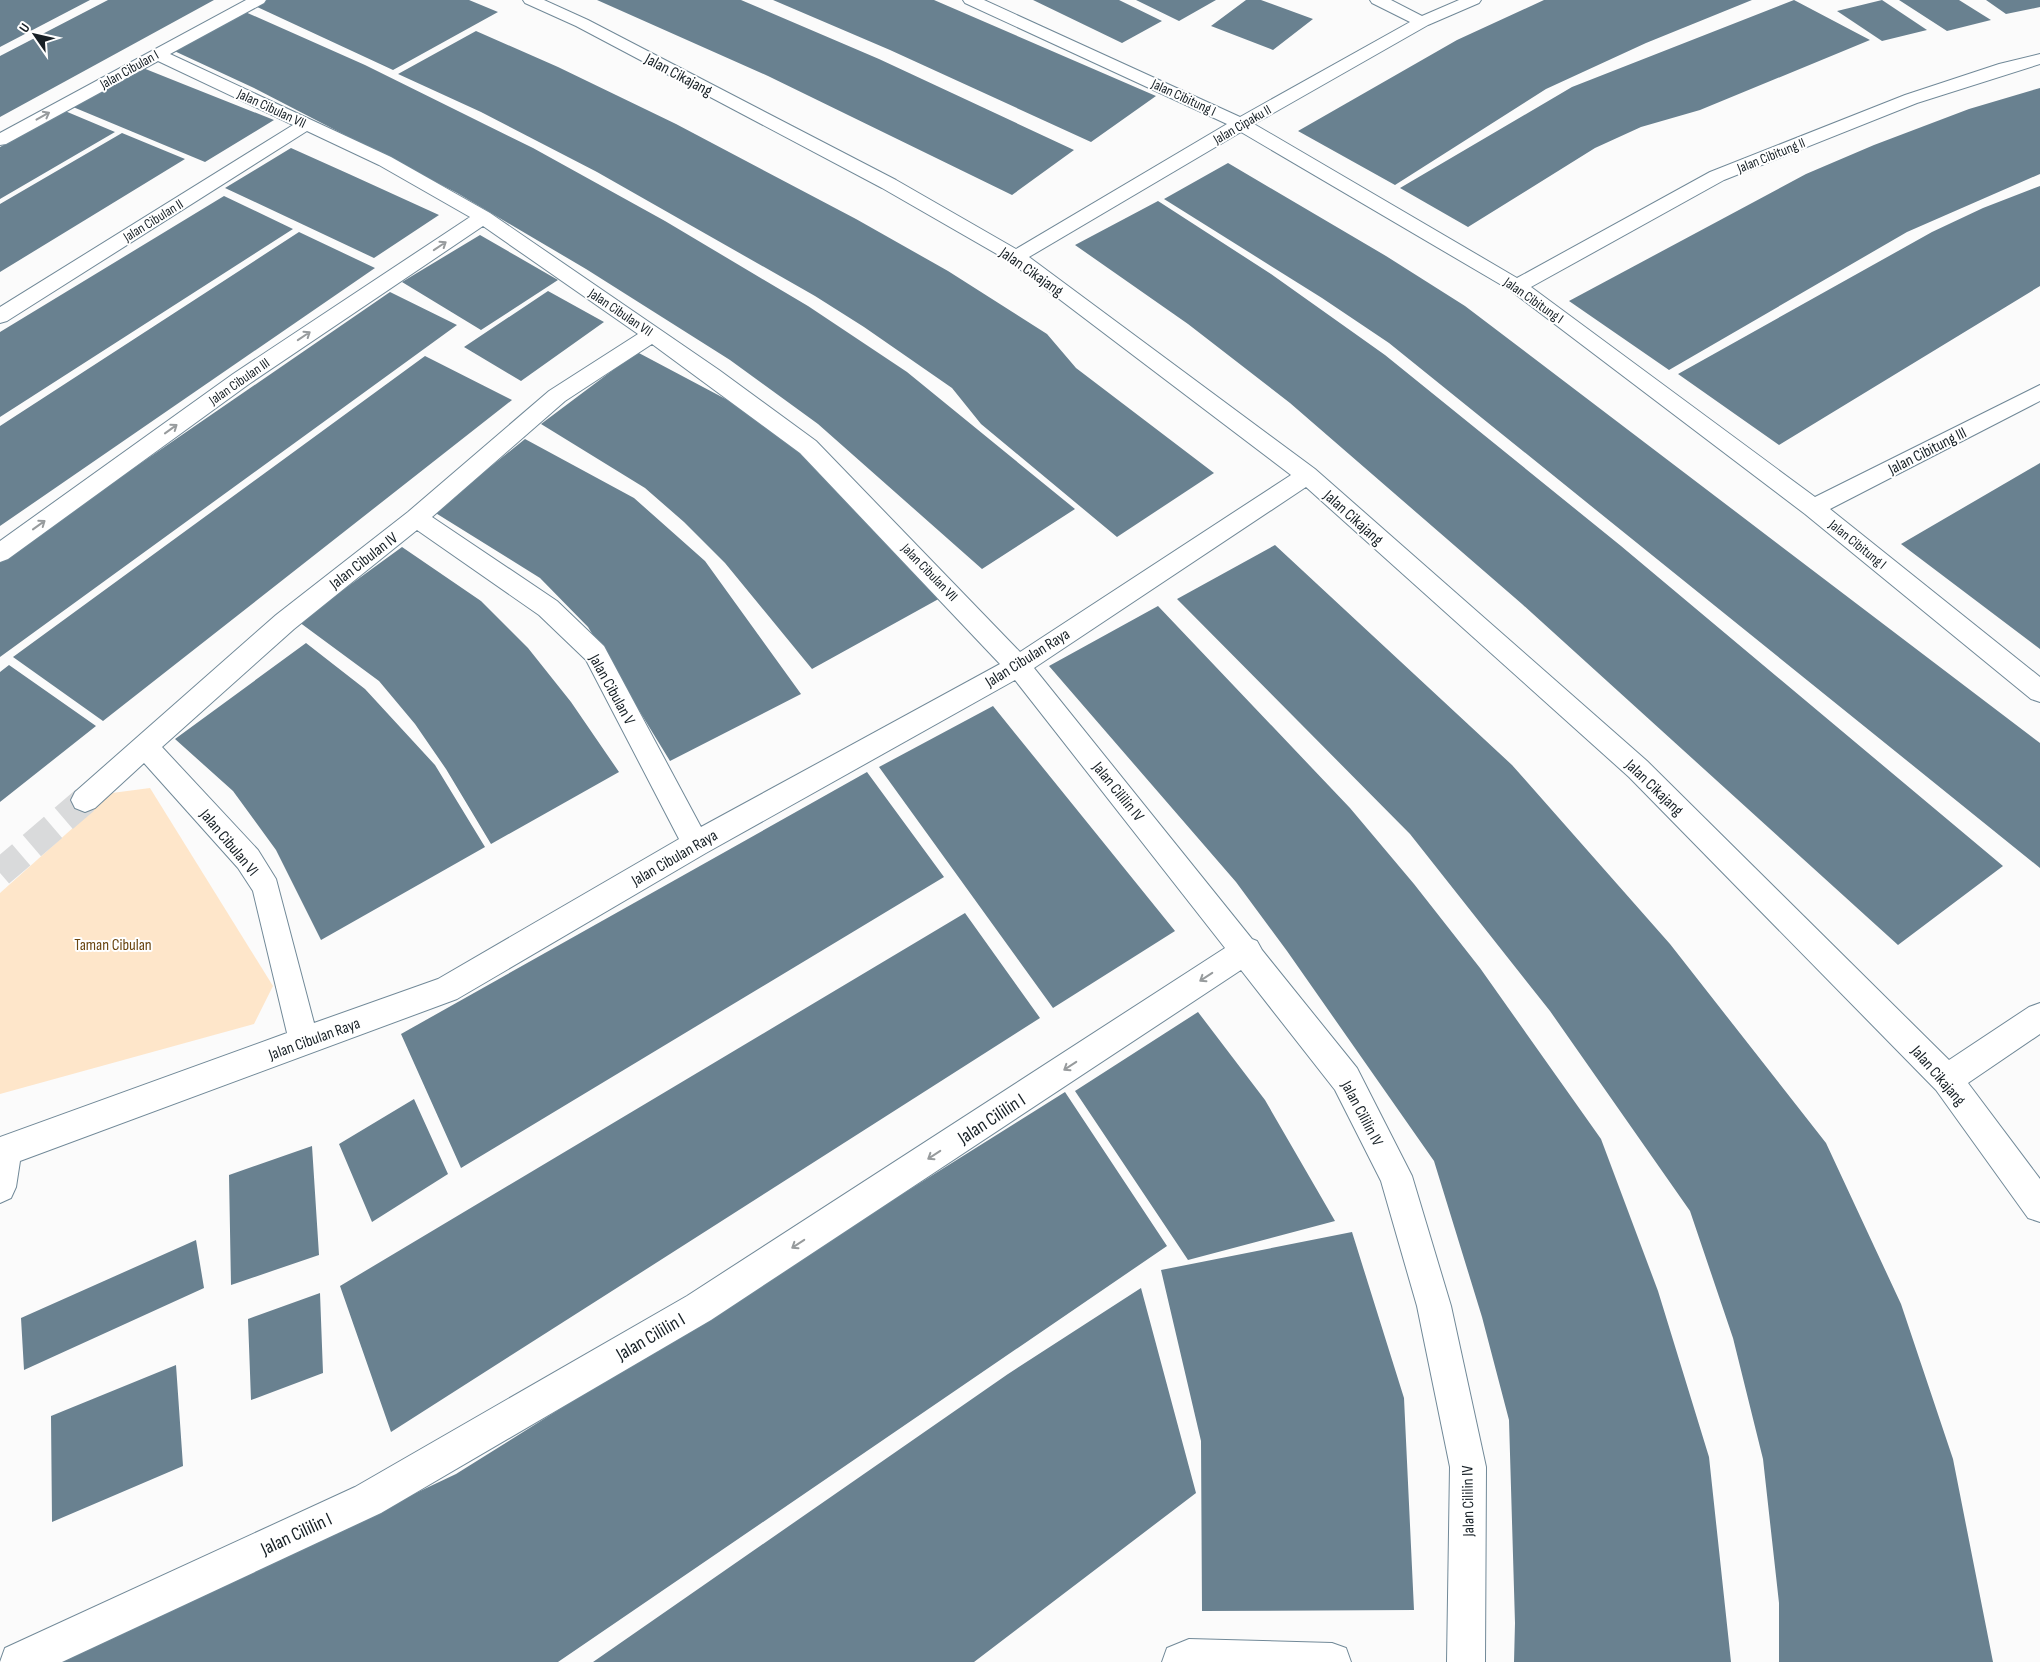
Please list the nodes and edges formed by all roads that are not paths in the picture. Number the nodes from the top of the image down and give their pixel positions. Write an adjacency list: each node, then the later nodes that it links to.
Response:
1 (258, 0): 7 (street, Jalan Cibulan I)
2 (531, 0): 13 (street, Jalan Cikajang)
3 (971, 0): 10 (street, Jalan Cibitung I)
4 (1378, 0): 6 (street)
5 (1473, 0): 6 (street, Jalan Cipaku II)
6 (1422, 22): 10 (street, Jalan Cipaku II)
7 (156, 54): 9 (street, Jalan Cibulan VII); 11 (street, Jalan Cibulan I, one-way to 7)
8 (2040, 58): 14 (street, Jalan Cibitung II)
9 (307, 124): 12 (street, Jalan Cibulan VII); 15 (street, Jalan Cibulan II)
10 (1241, 124): 13 (street, Jalan Cipaku II); 14 (street, Jalan Cibitung I)
11 (0, 140)
12 (483, 217): 16 (street, Jalan Cibulan VII); 21 (street, Jalan Cibulan III, one-way to 12)
13 (1016, 257): 18 (street, Jalan Cikajang)
14 (1517, 286): 19 (street, Jalan Cibitung I)
15 (0, 316)
16 (653, 334): 20 (street, Jalan Cibulan IV); 22 (street, Jalan Cibulan VII)
17 (2040, 392): 19 (street, Jalan Cibitung III)
18 (1307, 475): 22 (street, Jalan Cibulan Raya); 30 (street, Jalan Cikajang)
19 (1813, 508): 23 (street, Jalan Cibitung I)
20 (416, 518): 24 (street, Jalan Cibulan IV); 26 (street, Jalan Cibulan V)
21 (0, 553)
22 (1018, 666): 26 (street, Jalan Cibulan Raya); 27 (street, Jalan Cililin IV)
23 (2040, 692)
24 (146, 747): 25 (street, Jalan Cibulan IV); 29 (street, Jalan Cibulan VI)
25 (85, 800)
26 (696, 844): 29 (street, Jalan Cibulan Raya)
27 (1247, 950): 34 (street, Jalan Cililin I, one-way to 34); 37 (street, Jalan Cililin IV)
28 (2040, 1017): 30 (street)
29 (304, 1042): 31 (street, Jalan Cibulan Raya)
30 (1947, 1079): 33 (street, Jalan Cikajang)
31 (3, 1152): 32 (street)
32 (0, 1187)
33 (2040, 1206)
34 (19, 1662)
35 (1181, 1662): 36 (street)
36 (1332, 1662)
37 (1466, 1662)

